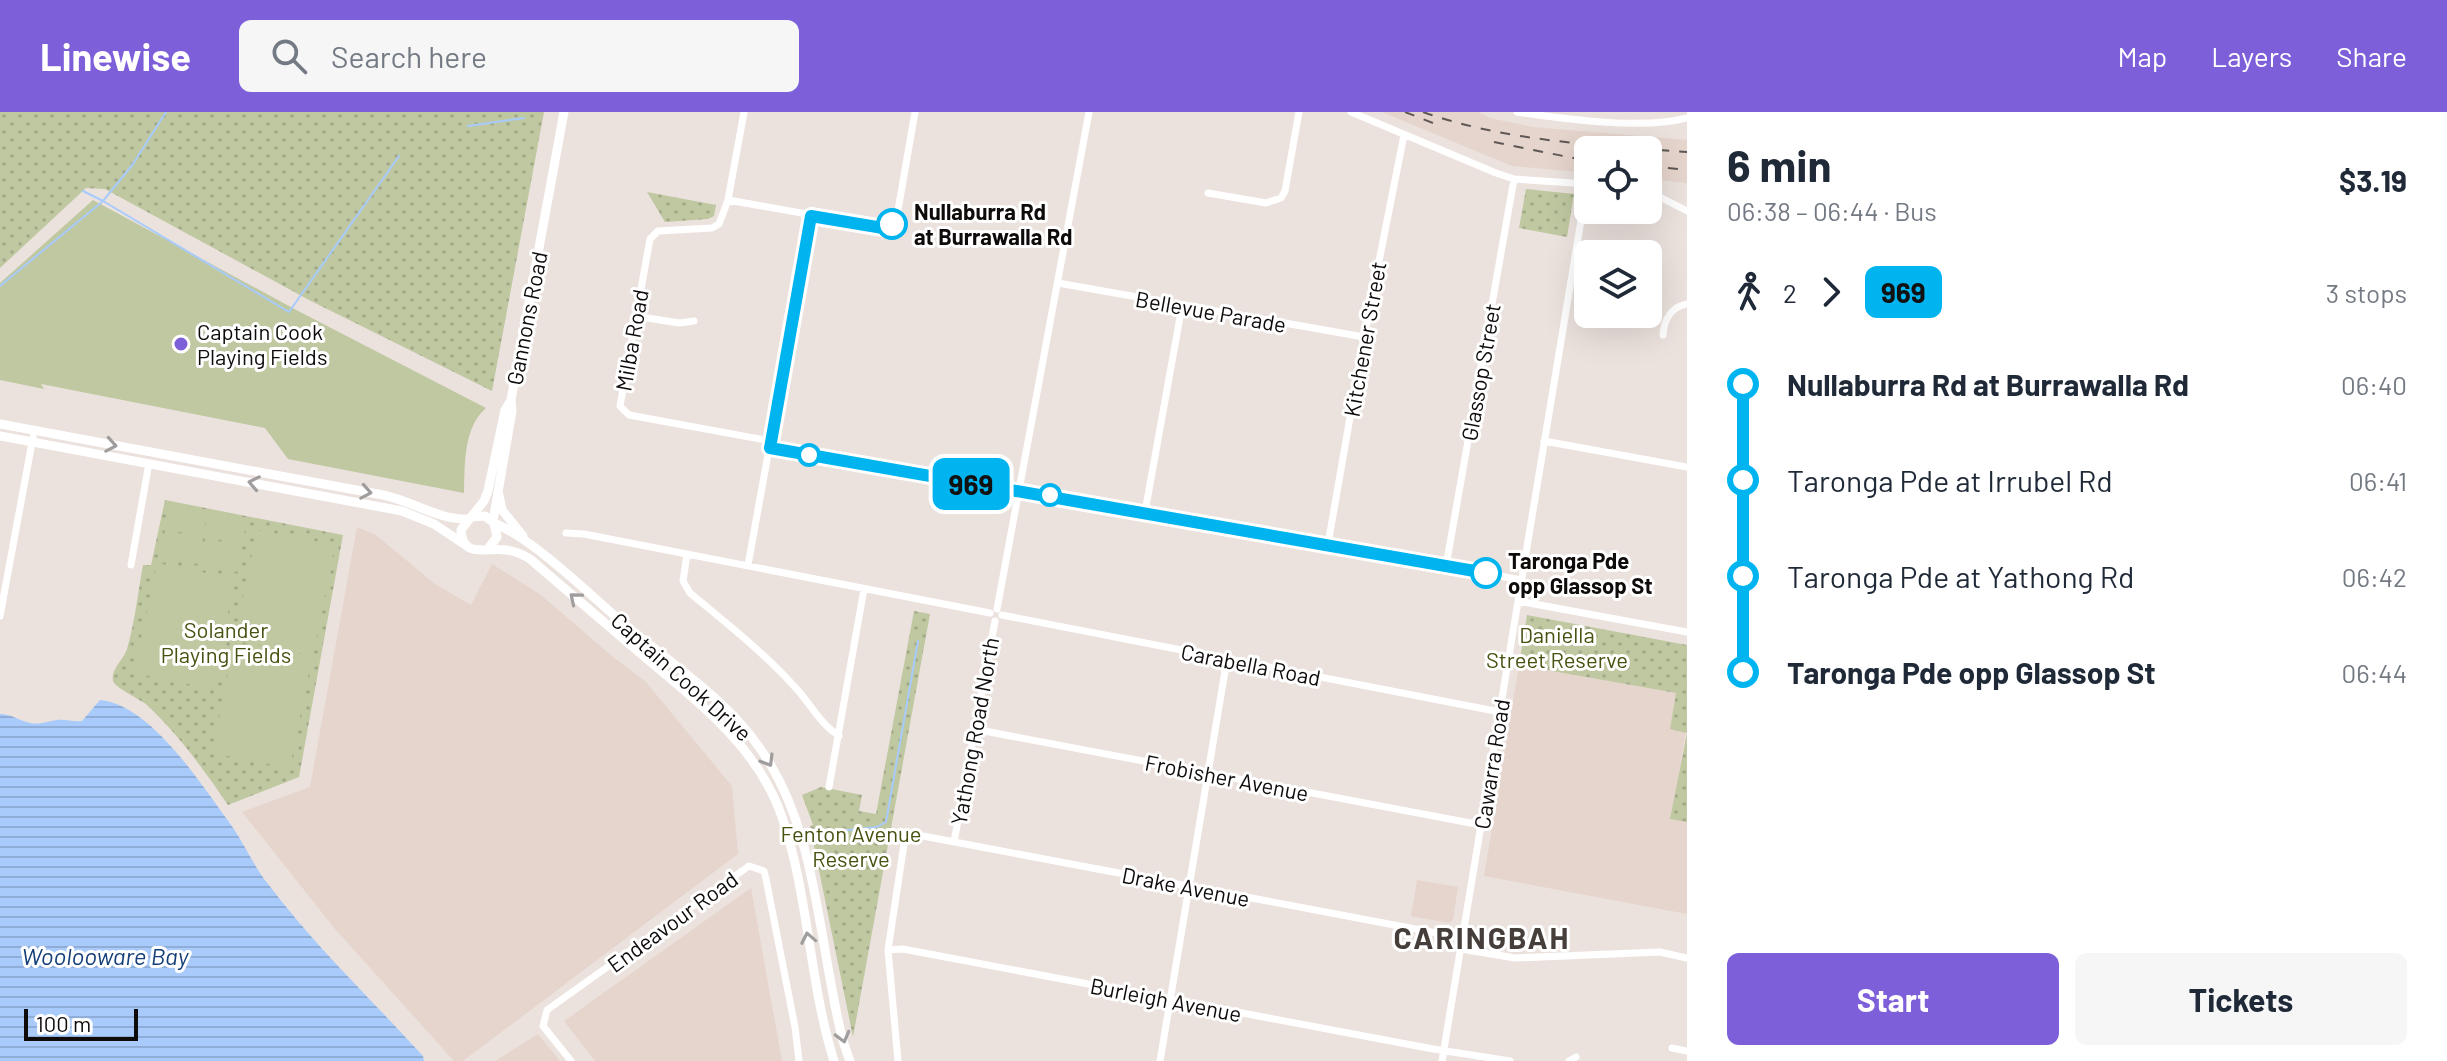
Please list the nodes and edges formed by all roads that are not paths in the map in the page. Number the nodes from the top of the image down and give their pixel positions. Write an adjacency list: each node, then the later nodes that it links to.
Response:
1 (564, 112): 26 (main road, Gannons Road)
2 (744, 112): 15 (street)
3 (915, 112): 17 (street)
4 (1089, 112): 19 (street, Yathong Road North)
5 (1299, 112): 13 (street)
6 (1351, 112): 10 (street)
7 (1517, 112): 8 (street)
8 (1600, 116): 9 (street)
9 (1687, 118)
10 (1404, 135): 11 (street); 25 (street, Kitchener Street)
11 (1514, 179): 12 (street); 48 (street, Glassop Street)
12 (1574, 183)
13 (1208, 193)
14 (1662, 198): 16 (street)
15 (728, 200): 17 (street); 22 (street, Milba Road)
16 (1687, 211)
17 (811, 216): 32 (street)
18 (1581, 224): 30 (street, Cawarra Road)
19 (1058, 283): 21 (street, Bellevue Parade); 36 (street, Yathong Road North)
20 (1687, 304): 24 (street)
21 (1182, 306): 25 (street, Bellevue Parade); 37 (street)
22 (635, 316): 23 (street); 32 (street, Milba Road)
23 (694, 321)
24 (1663, 335)
25 (1364, 337): 42 (street, Kitchener Street)
26 (511, 400): 35 (main road); 38 (main road, Gannons Road)
27 (0, 424): 28 (main road)
28 (34, 430): 31 (street); 38 (main road, one-way to 38)
29 (0, 436): 31 (main road)
30 (1544, 441): 34 (street); 49 (street, Cawarra Road)
31 (32, 442): 33 (main road); 53 (street)
32 (770, 445): 36 (street); 47 (street)
33 (149, 463): 41 (main road, one-way to 33); 46 (street)
34 (1687, 467)
35 (498, 483): 39 (main road); 44 (main road)
36 (1020, 492): 37 (street); 52 (street, Yathong Road North)
37 (1145, 512): 42 (street)
38 (469, 518): 39 (main road); 41 (main road)
39 (494, 522): 43 (main road); 44 (main road, Captain Cook Drive)
40 (566, 533): 45 (street, Carabella Road)
41 (464, 544): 43 (main road)
42 (1328, 544): 48 (street)
43 (487, 550): 74 (main road, Captain Cook Drive, one-way to 43)
44 (537, 551): 75 (main road, Captain Cook Drive, one-way to 75)
45 (687, 554): 47 (street, Carabella Road); 58 (street)
46 (131, 565)
47 (748, 565): 50 (street, Carabella Road)
48 (1446, 566): 49 (street)
49 (1521, 580): 51 (street, Cawarra Road)
50 (864, 589): 52 (street, Carabella Road); 58 (street)
51 (1518, 601): 54 (street); 56 (street, Cawarra Road)
52 (996, 615): 55 (street, Carabella Road); 57 (street, Yathong Road North)
53 (0, 616)
54 (1687, 632)
55 (1227, 659): 56 (street, Carabella Road); 59 (street)
56 (1500, 712): 61 (street, Cawarra Road)
57 (974, 729): 59 (street, Frobisher Avenue); 62 (street, Yathong Road North)
58 (839, 736): 60 (street)
59 (1209, 773): 61 (street, Frobisher Avenue); 63 (street)
60 (829, 787)
61 (1481, 825): 64 (street, Cawarra Road)
62 (954, 842): 63 (street, Drake Avenue); 66 (street, Drake Avenue)
63 (1189, 886): 64 (street, Drake Avenue); 68 (street)
64 (1463, 938): 65 (street, Cawarra Road)
65 (1461, 949): 67 (street); 70 (street, Cawarra Road)
66 (888, 950): 68 (street, Burleigh Avenue); 76 (street)
67 (1687, 958)
68 (1171, 999): 70 (street, Burleigh Avenue); 77 (street)
69 (1672, 1048): 71 (street)
70 (1444, 1050): 78 (street, Cawarra Road); 79 (street, Burleigh Avenue)
71 (1687, 1051)
72 (571, 1061): 73 (street, Endeavour Road)
73 (799, 1061)
74 (834, 1061)
75 (850, 1061)
76 (898, 1061)
77 (1160, 1061)
78 (1442, 1061)
79 (1510, 1061)

